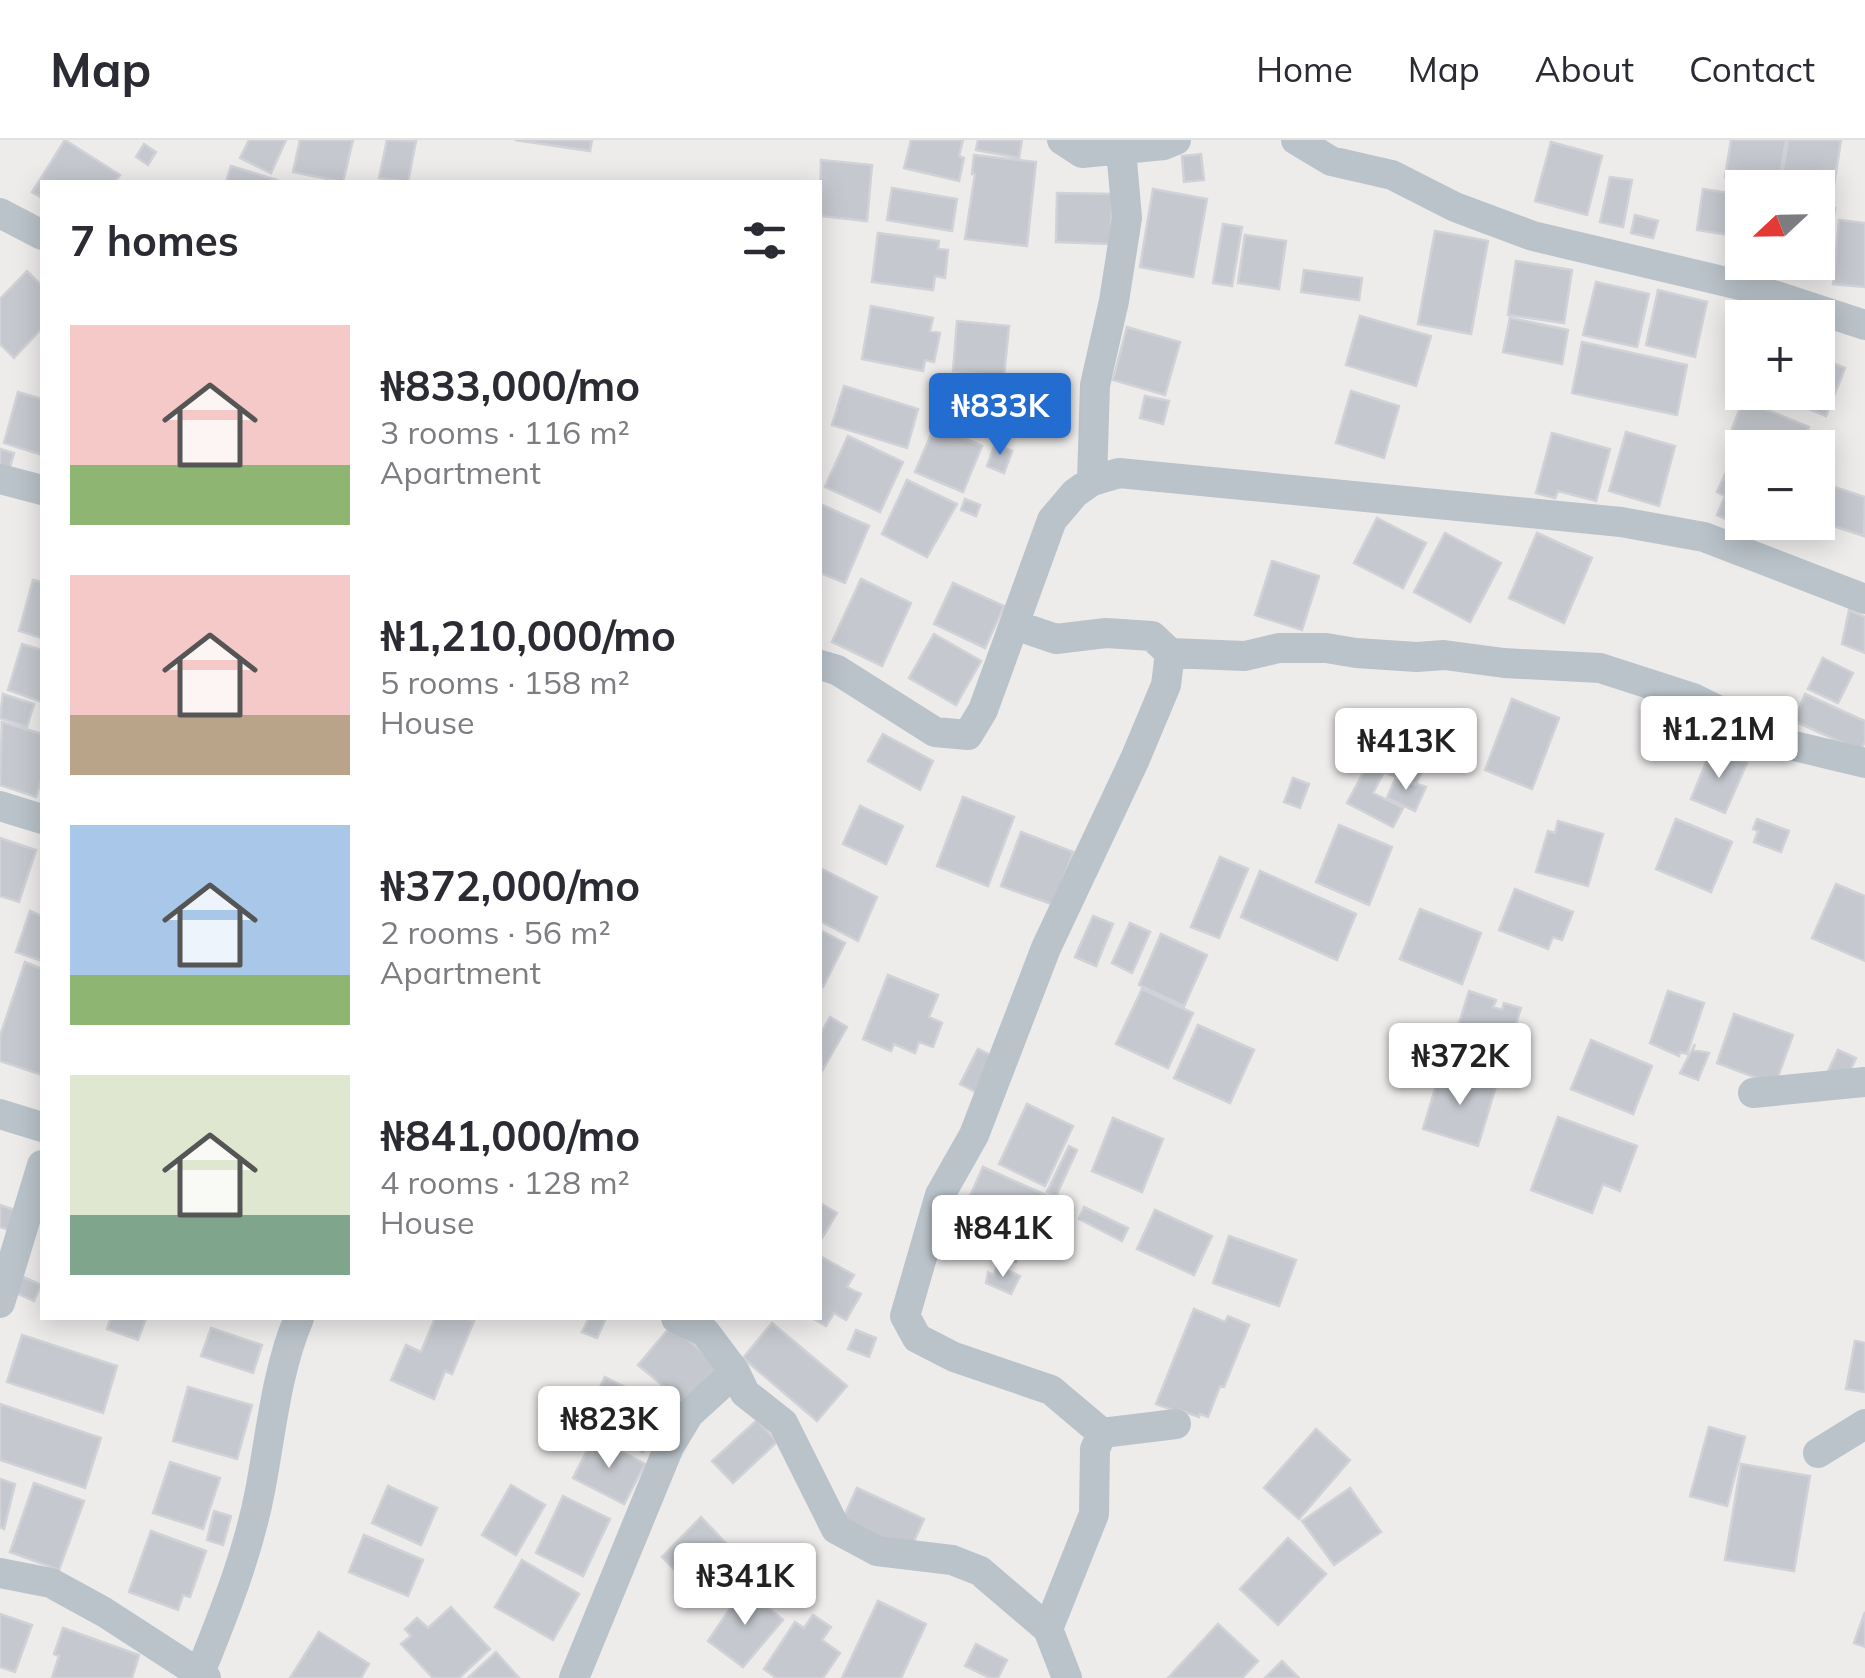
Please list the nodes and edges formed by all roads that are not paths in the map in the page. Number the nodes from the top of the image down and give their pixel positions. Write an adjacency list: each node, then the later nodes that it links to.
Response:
1 (1062, 140): 4 (street)
2 (1176, 140): 4 (street)
3 (1296, 140): 7 (street)
4 (1118, 145): 9 (street)
5 (0, 212): 6 (street)
6 (40, 234)
7 (1865, 325)
8 (0, 478): 10 (street)
9 (1092, 481): 11 (street); 12 (street)
10 (40, 489)
11 (1865, 599)
12 (1015, 625): 13 (street); 14 (street)
13 (1170, 653): 15 (street); 29 (street)
14 (822, 666)
15 (1865, 764)
16 (0, 806): 17 (street)
17 (40, 818)
18 (1865, 1082): 19 (street)
19 (1753, 1093)
20 (0, 1114): 21 (street)
21 (40, 1126)
22 (40, 1172): 23 (street)
23 (0, 1303)
24 (298, 1320): 33 (street)
25 (680, 1320): 26 (street)
26 (735, 1372): 32 (street); 34 (street)
27 (1176, 1424): 29 (street)
28 (1865, 1424): 30 (street)
29 (1102, 1433): 32 (street)
30 (1818, 1453)
31 (0, 1573): 33 (street)
32 (1048, 1629): 35 (street)
33 (202, 1677)
34 (574, 1678)
35 (1067, 1678)

